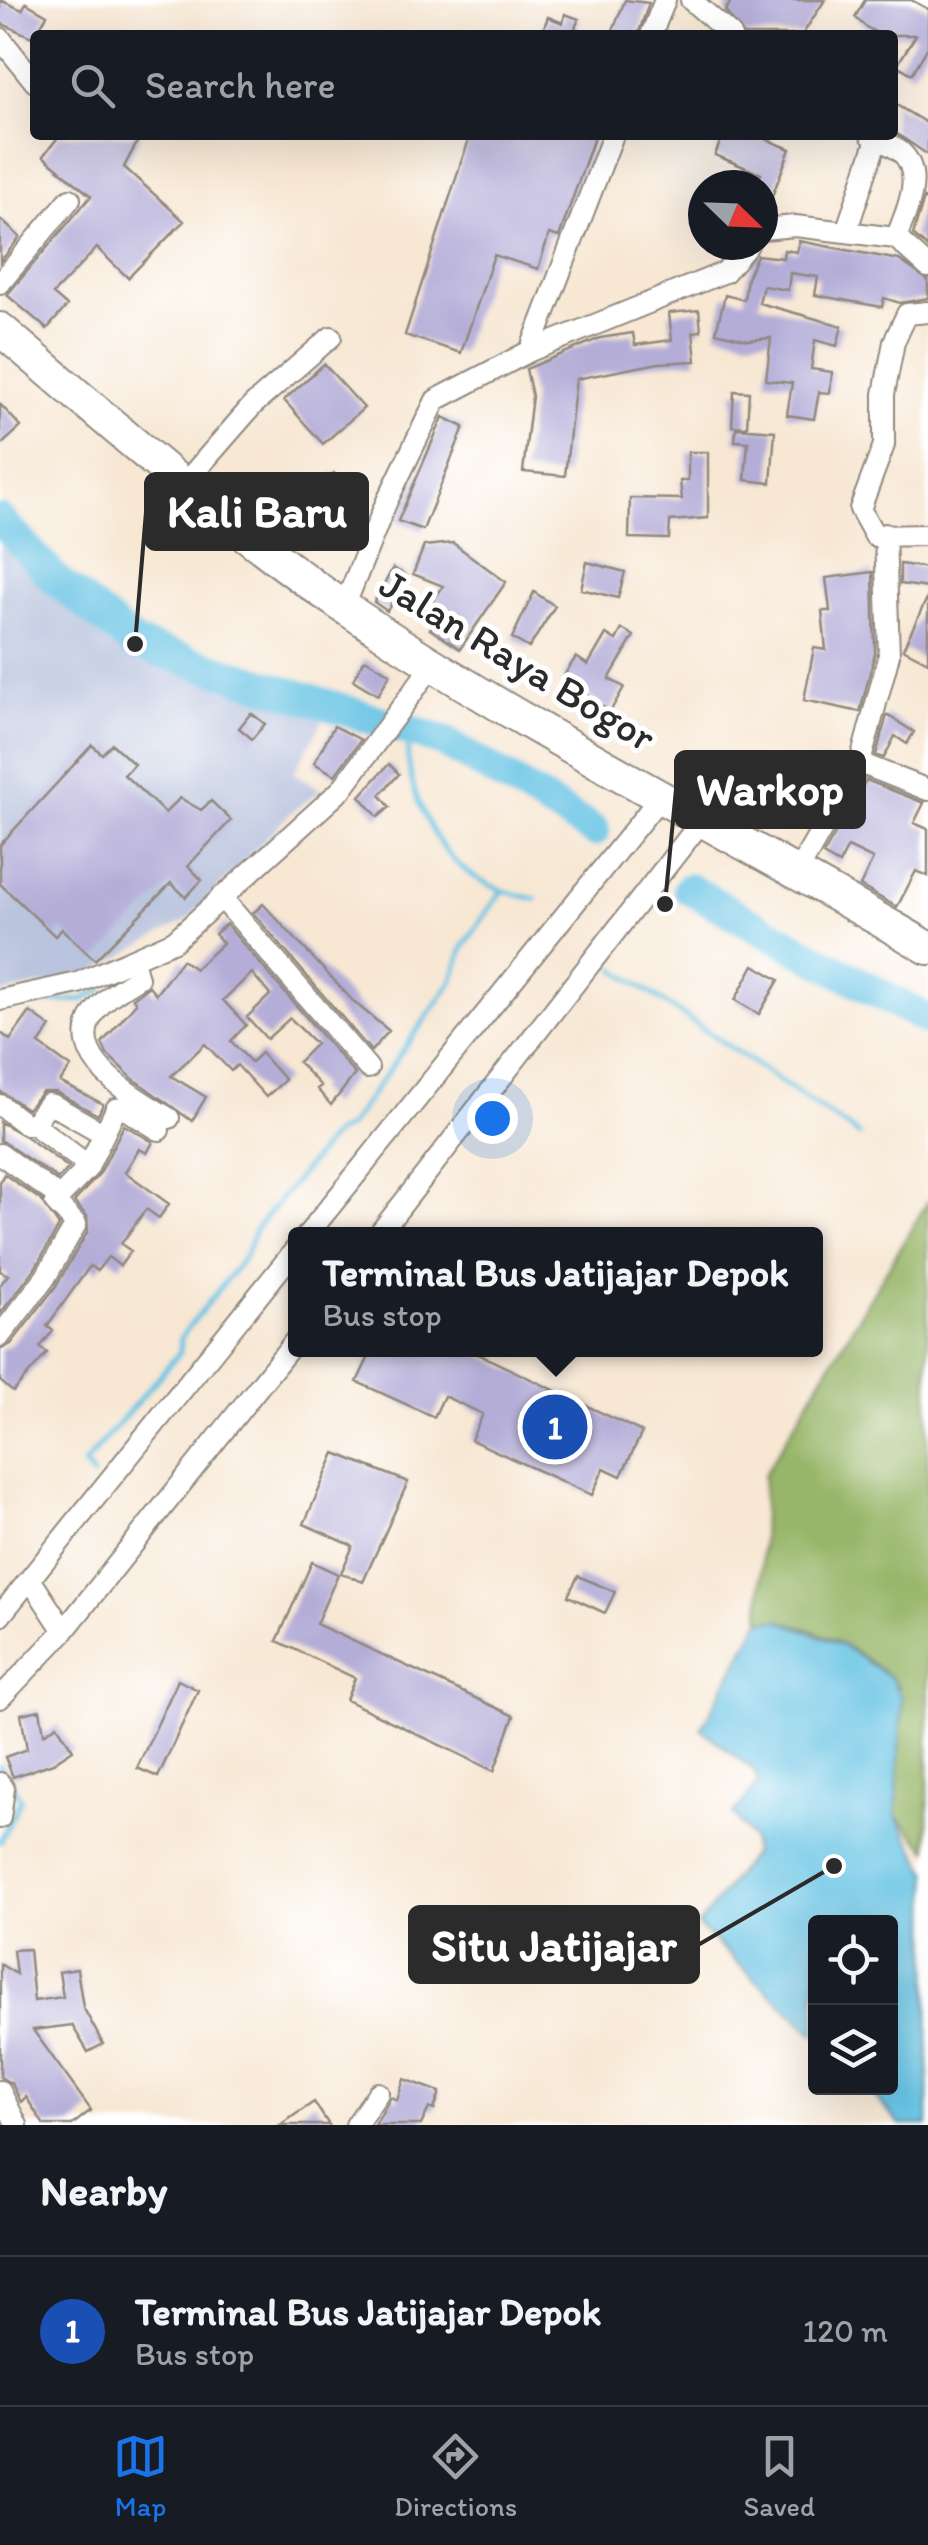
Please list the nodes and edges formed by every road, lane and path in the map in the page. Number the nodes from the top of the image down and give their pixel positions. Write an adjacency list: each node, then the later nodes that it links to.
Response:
1 (664, 0): 3 (street)
2 (692, 0): 4 (street)
3 (653, 30)
4 (725, 30)
5 (0, 38): 6 (street)
6 (30, 76)
7 (611, 140): 20 (street)
8 (873, 140): 12 (street)
9 (880, 140): 13 (street)
10 (70, 199): 16 (street)
11 (778, 228): 12 (street)
12 (846, 232): 13 (street)
13 (896, 238): 15 (street)
14 (735, 260): 20 (street)
15 (928, 267)
16 (0, 283)
17 (928, 312): 23 (street)
18 (0, 329): 22 (highway, Jalan Raya Bogor)
19 (331, 336): 22 (street)
20 (530, 351): 25 (street)
21 (0, 352): 26 (highway, Jalan Raya Bogor)
22 (184, 484): 25 (highway, Jalan Raya Bogor)
23 (880, 535): 24 (street); 27 (street)
24 (928, 535)
25 (344, 607): 29 (highway, Jalan Raya Bogor)
26 (414, 691): 29 (highway, Jalan Raya Bogor); 32 (street)
27 (860, 763): 28 (street); 31 (street)
28 (928, 790)
29 (656, 802): 30 (highway, Jalan Raya Bogor); 44 (street)
30 (698, 827): 31 (highway, Jalan Raya Bogor); 35 (highway, Jalan Raya Bogor); 45 (street)
31 (798, 871): 33 (highway, Jalan Raya Bogor)
32 (227, 903): 34 (street); 37 (street)
33 (928, 948)
34 (135, 967): 36 (street); 40 (street)
35 (928, 969)
36 (0, 1000)
37 (368, 1068)
38 (0, 1105): 39 (street)
39 (33, 1124): 40 (street); 42 (street)
40 (104, 1134): 42 (street)
41 (0, 1154): 43 (street)
42 (89, 1166): 43 (street)
43 (59, 1197): 47 (street)
44 (314, 1227)
45 (384, 1227)
46 (288, 1259): 49 (street)
47 (0, 1336)
48 (288, 1349): 51 (street)
49 (30, 1579): 50 (street); 51 (street)
50 (0, 1616)
51 (64, 1631): 52 (street)
52 (0, 1698)
53 (0, 1783): 54 (street)
54 (0, 1818)
55 (0, 2092): 57 (street)
56 (378, 2094): 58 (street)
57 (17, 2125)
58 (356, 2125)

